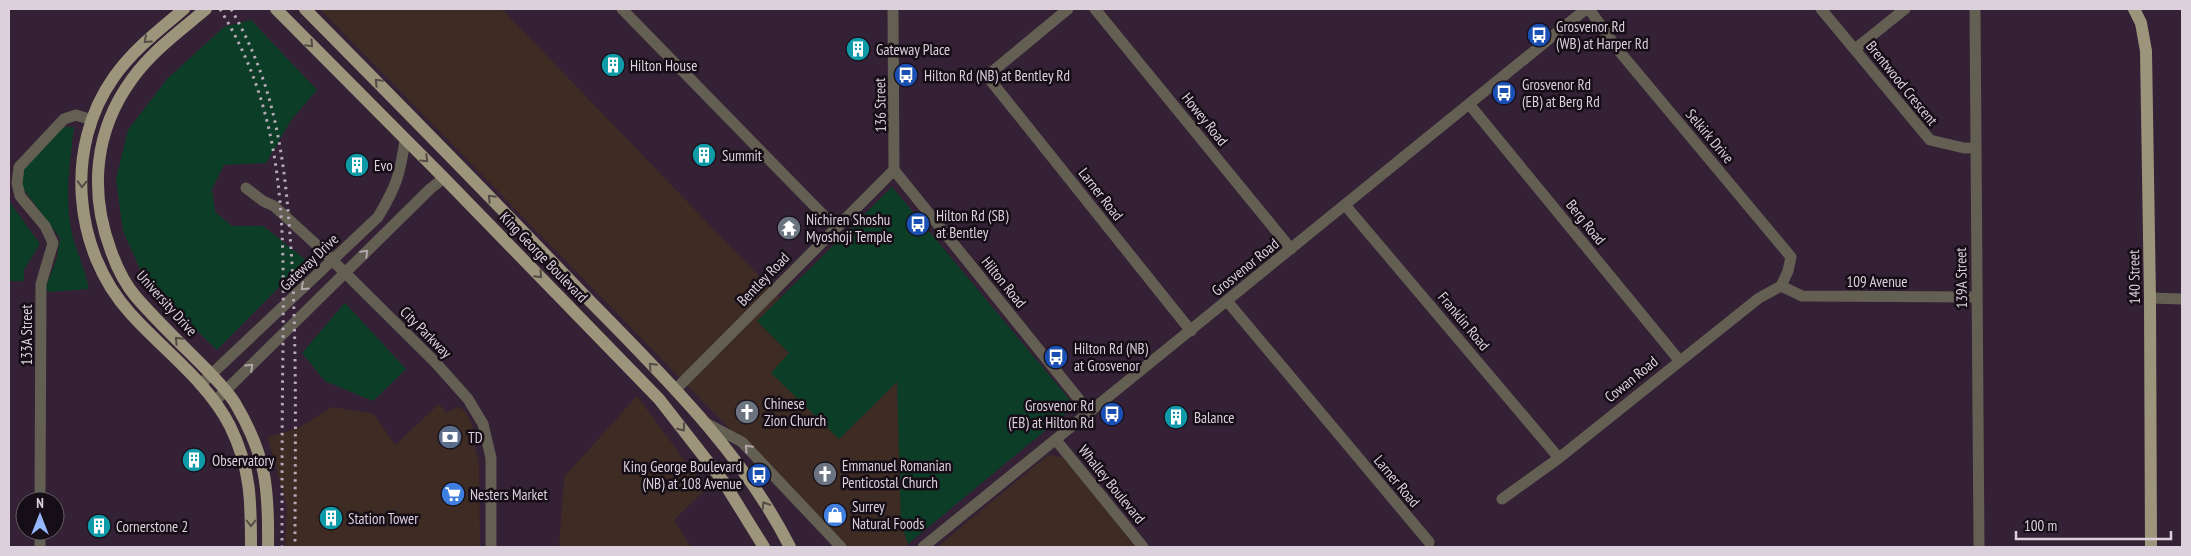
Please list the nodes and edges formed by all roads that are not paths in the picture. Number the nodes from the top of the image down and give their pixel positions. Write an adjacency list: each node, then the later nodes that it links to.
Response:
1 (184, 9): 16 (main road, one-way to 16)
2 (206, 9): 34 (main road, University Drive, one-way to 2)
3 (276, 9): 17 (main road, King George Boulevard, one-way to 17)
4 (305, 9): 37 (main road, King George Boulevard, one-way to 4)
5 (622, 9): 23 (street)
6 (894, 9): 19 (street, 136 Street)
7 (1068, 9): 32 (street, Larner Road)
8 (1095, 9): 24 (street, Howey Road)
9 (1587, 9): 15 (street, Grosvenor Road); 27 (street, Selkirk Drive)
10 (1821, 9): 14 (street, Brentwood Crescent)
11 (1906, 9): 14 (street)
12 (1975, 9): 18 (street, 139A Street)
13 (2134, 9): 29 (main road, 140 Street)
14 (1854, 49): 18 (street, Brentwood Crescent)
15 (1469, 104): 22 (street, Grosvenor Road); 33 (street, Berg Road)
16 (92, 120): 35 (main road, one-way to 35); 43 (street, 133A Street)
17 (405, 140): 20 (main road, King George Boulevard, one-way to 20); 25 (street, Gateway Drive)
18 (1975, 148): 28 (street, 139A Street)
19 (894, 170): 23 (street, Bentley Road); 39 (street, Hilton Road)
20 (444, 178): 26 (street, one-way to 20); 49 (main road, King George Boulevard, one-way to 49)
21 (246, 188): 25 (street, City Parkway)
22 (1345, 205): 24 (street, Grosvenor Road); 42 (street, Franklin Road)
23 (835, 227): 37 (street, Bentley Road)
24 (1291, 249): 31 (street, Grosvenor Road)
25 (332, 260): 26 (street, City Parkway); 34 (street, Gateway Drive, one-way to 34)
26 (345, 273): 36 (street, one-way to 26); 48 (street, City Parkway)
27 (1780, 286): 28 (street, 109 Avenue); 33 (street, Cowan Road)
28 (1976, 297): 54 (street, 139A Street)
29 (2150, 298): 30 (street); 55 (main road, 140 Street)
30 (2182, 299)
31 (1227, 301): 32 (street, Grosvenor Road); 45 (street, Larner Road)
32 (1191, 331): 39 (street, Grosvenor Road)
33 (1679, 360): 42 (street, Cowan Road)
34 (212, 375): 35 (street, Gateway Drive); 36 (main road, University Drive)
35 (200, 385): 38 (main road)
36 (226, 390): 38 (street); 47 (main road, University Drive)
37 (676, 390): 40 (main road, King George Boulevard)
38 (215, 401): 46 (main road, one-way to 46)
39 (1090, 413): 41 (street, Grosvenor Road)
40 (706, 423): 50 (main road, King George Boulevard, one-way to 40); 51 (street, King George Boulevard, one-way to 40)
41 (1056, 440): 52 (street, Grosvenor Road); 53 (street, Whalley Boulevard)
42 (1559, 458): 44 (street, Cowan Road)
43 (40, 491)
44 (1502, 499)
45 (1429, 542)
46 (251, 547)
47 (268, 547)
48 (491, 547)
49 (764, 547)
50 (790, 547)
51 (841, 547)
52 (923, 547)
53 (1143, 547)
54 (1979, 547)
55 (2151, 547)

